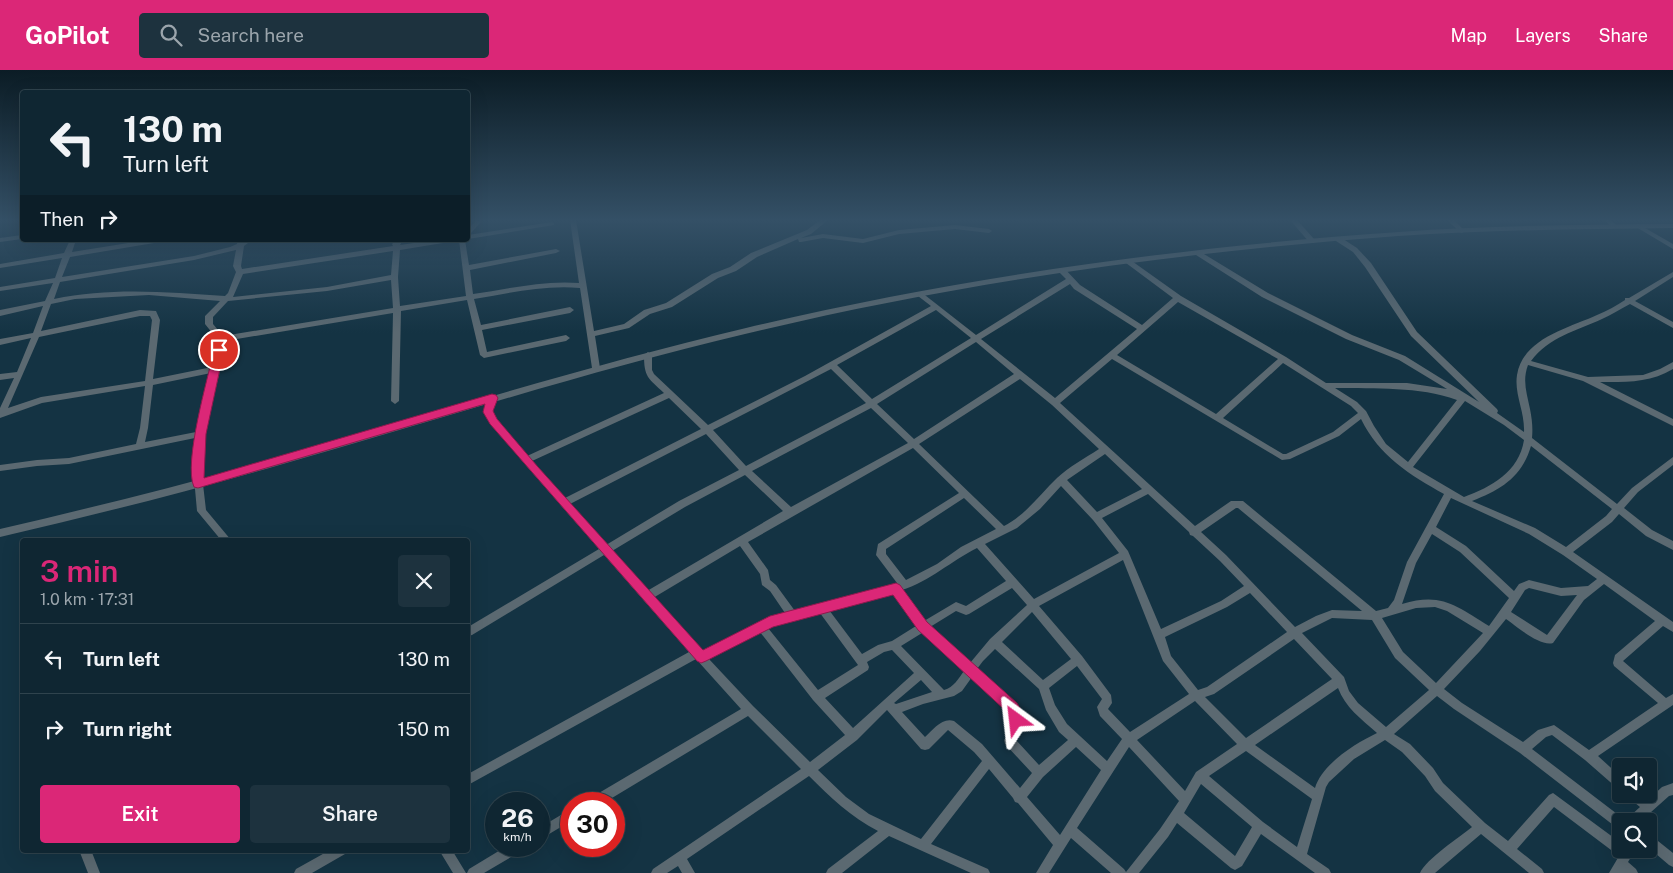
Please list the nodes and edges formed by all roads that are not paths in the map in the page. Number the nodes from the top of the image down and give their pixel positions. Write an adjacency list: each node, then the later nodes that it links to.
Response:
1 (56, 257): 15 (street)
2 (65, 257): 21 (street)
3 (196, 257): 21 (street)
4 (238, 257): 18 (street)
5 (334, 257): 18 (street)
6 (395, 257): 20 (street)
7 (464, 257): 16 (street)
8 (522, 257): 16 (street)
9 (580, 257): 23 (street)
10 (750, 257): 39 (street)
11 (1160, 257): 14 (street)
12 (1206, 257): 62 (street)
13 (1361, 257): 68 (street)
14 (1129, 261): 17 (street); 27 (street)
15 (0, 266)
16 (466, 268): 26 (street)
17 (1061, 270): 22 (street); 25 (street)
18 (240, 272): 28 (street)
19 (1673, 274): 29 (street)
20 (394, 277): 28 (street); 32 (street)
21 (57, 279): 24 (street); 30 (street)
22 (1070, 280): 37 (street); 41 (street)
23 (583, 286): 26 (street); 39 (street)
24 (0, 289)
25 (921, 294): 31 (street); 44 (street)
26 (470, 297): 32 (street); 36 (street)
27 (1178, 298): 37 (street); 46 (street)
28 (228, 299): 30 (street); 42 (street)
29 (1628, 300): 35 (street); 47 (street)
30 (48, 302): 34 (street); 38 (street)
31 (935, 307): 41 (street); 48 (street)
32 (397, 310): 42 (street); 61 (street)
33 (570, 310): 36 (street)
34 (0, 313)
35 (1673, 325)
36 (477, 328): 40 (street)
37 (1143, 329): 45 (street)
38 (36, 334): 43 (street); 52 (street); 56 (street)
39 (591, 334): 50 (street)
40 (566, 338)
41 (976, 338): 53 (street); 64 (street)
42 (220, 339): 51 (street)
43 (0, 342)
44 (648, 355): 50 (street); 58 (street)
45 (1111, 355): 63 (street); 67 (street)
46 (1283, 359): 57 (street); 67 (street)
47 (1526, 362): 55 (street); 72 (street)
48 (832, 365): 64 (street); 70 (street)
49 (1673, 365): 55 (street)
50 (596, 368): 59 (street)
51 (216, 369): 56 (street); 71 (street)
52 (20, 374): 54 (street); 66 (street)
53 (1019, 375): 63 (street); 73 (street)
54 (0, 377)
55 (1586, 379): 69 (street)
56 (148, 383): 66 (street); 74 (street)
57 (1328, 385): 60 (street); 65 (street)
58 (668, 394): 70 (street); 76 (street)
59 (492, 398): 76 (street); 82 (street)
60 (1462, 398): 62 (street); 79 (street)
61 (395, 401)
62 (1473, 402): 68 (street)
63 (1055, 403): 75 (street)
64 (871, 404): 73 (street); 80 (street)
65 (1363, 413): 67 (street); 79 (street)
66 (1, 414)
67 (1217, 418)
68 (1507, 423): 72 (street)
69 (1673, 423)
70 (707, 429): 80 (street); 87 (street)
71 (200, 434): 74 (street); 82 (street)
72 (1527, 440): 86 (street); 88 (street)
73 (913, 444): 84 (street); 89 (street)
74 (139, 448): 78 (street)
75 (1105, 449): 81 (street); 83 (street)
76 (526, 460): 87 (street)
77 (1673, 460): 88 (street)
78 (0, 468)
79 (1408, 468): 85 (street)
80 (745, 470): 89 (street); 99 (street)
81 (1061, 480): 90 (street); 92 (street)
82 (198, 484): 94 (street); 95 (street)
83 (1148, 490): 90 (street); 93 (street)
84 (965, 493): 92 (street); 104 (street)
85 (1449, 494): 86 (street); 91 (street)
86 (1463, 501): 100 (street)
87 (565, 502): 99 (street)
88 (1618, 509): 98 (street); 100 (street)
89 (790, 512): 96 (street)
90 (1096, 517): 101 (street)
91 (1430, 528): 108 (street); 111 (street)
92 (1004, 531): 97 (street)
93 (1194, 532): 105 (street); 114 (street)
94 (0, 533)
95 (224, 538)
96 (741, 540): 107 (street); 113 (street)
97 (979, 544): 103 (street); 104 (street)
98 (1673, 546)
99 (606, 549): 107 (street); 119 (street)
100 (1566, 552): 102 (street)
101 (1125, 554): 109 (street); 122 (street)
102 (1604, 579): 106 (street); 115 (street)
103 (1013, 582): 109 (street); 117 (street)
104 (900, 587): 110 (street); 117 (street)
105 (1251, 587): 120 (street); 122 (street)
106 (1587, 590): 108 (street); 112 (street)
107 (646, 597): 125 (street)
108 (1515, 598): 112 (street)
109 (1034, 604): 123 (street); 126 (street)
110 (822, 608): 113 (street); 127 (street)
111 (1391, 612): 114 (street); 121 (street)
112 (1506, 613): 121 (street)
113 (792, 615): 116 (street)
114 (1375, 616): 120 (street); 132 (street)
115 (1663, 620): 118 (street); 136 (street)
116 (762, 626): 125 (street); 135 (street)
117 (922, 626): 124 (street); 128 (street)
118 (1673, 628)
119 (470, 631)
120 (1295, 632): 130 (street); 134 (street)
121 (1490, 632): 132 (street)
122 (1159, 635): 134 (street)
123 (994, 642): 128 (street); 131 (street)
124 (894, 645): 127 (street); 129 (street)
125 (699, 655): 138 (street); 152 (street)
126 (1078, 658): 131 (street); 141 (street)
127 (861, 660): 135 (street)
128 (972, 670): 133 (street); 149 (street)
129 (920, 674): 133 (street); 137 (street)
130 (1340, 680): 139 (street); 143 (street)
131 (1043, 686): 142 (street)
132 (1437, 690): 139 (street); 144 (street)
133 (942, 695): 137 (street)
134 (1196, 695): 141 (street); 143 (street)
135 (817, 697): 140 (street)
136 (1670, 701): 145 (street)
137 (891, 706): 140 (street); 146 (street)
138 (749, 710): 147 (street); 154 (street)
139 (1386, 734): 155 (street); 164 (street)
140 (853, 736): 147 (street)
141 (1128, 740): 148 (street); 157 (street)
142 (1075, 741): 148 (street); 149 (street)
143 (1246, 745): 150 (street); 155 (street)
144 (1524, 749): 145 (street); 162 (street)
145 (1589, 756): 151 (street)
146 (988, 762): 156 (street); 168 (street)
147 (810, 768): 166 (street); 176 (street)
148 (1108, 769): 165 (street)
149 (1039, 773): 156 (street)
150 (1200, 776): 157 (street); 163 (street)
151 (1612, 776)
152 (470, 779)
153 (1673, 788): 159 (street)
154 (611, 792)
155 (1318, 797): 174 (street)
156 (1019, 798): 167 (street)
157 (1186, 800): 161 (street)
158 (1644, 803): 159 (street)
159 (1648, 806): 160 (street)
160 (1641, 813)
161 (1177, 815): 163 (street); 190 (street)
162 (1612, 817)
163 (1260, 826): 174 (street)
164 (1481, 827): 170 (street); 192 (street)
165 (1070, 829): 167 (street); 189 (street)
166 (888, 830): 168 (street); 186 (street)
167 (1060, 844): 188 (street)
168 (922, 845): 187 (street)
169 (1657, 848): 178 (street)
170 (1509, 849): 177 (street); 179 (street)
171 (86, 853): 180 (street)
172 (336, 853): 181 (street)
173 (447, 853): 182 (street)
174 (1300, 856): 191 (street)
175 (500, 857): 183 (street)
176 (680, 858): 184 (street); 185 (street)
177 (1623, 860): 194 (street)
178 (1673, 861)
179 (1525, 869): 193 (street)
180 (94, 873)
181 (300, 873)
182 (460, 873)
183 (473, 873)
184 (657, 873)
185 (689, 873)
186 (832, 873)
187 (984, 873)
188 (1042, 873)
189 (1120, 873)
190 (1131, 873)
191 (1325, 873)
192 (1426, 873)
193 (1538, 873)
194 (1632, 873)

